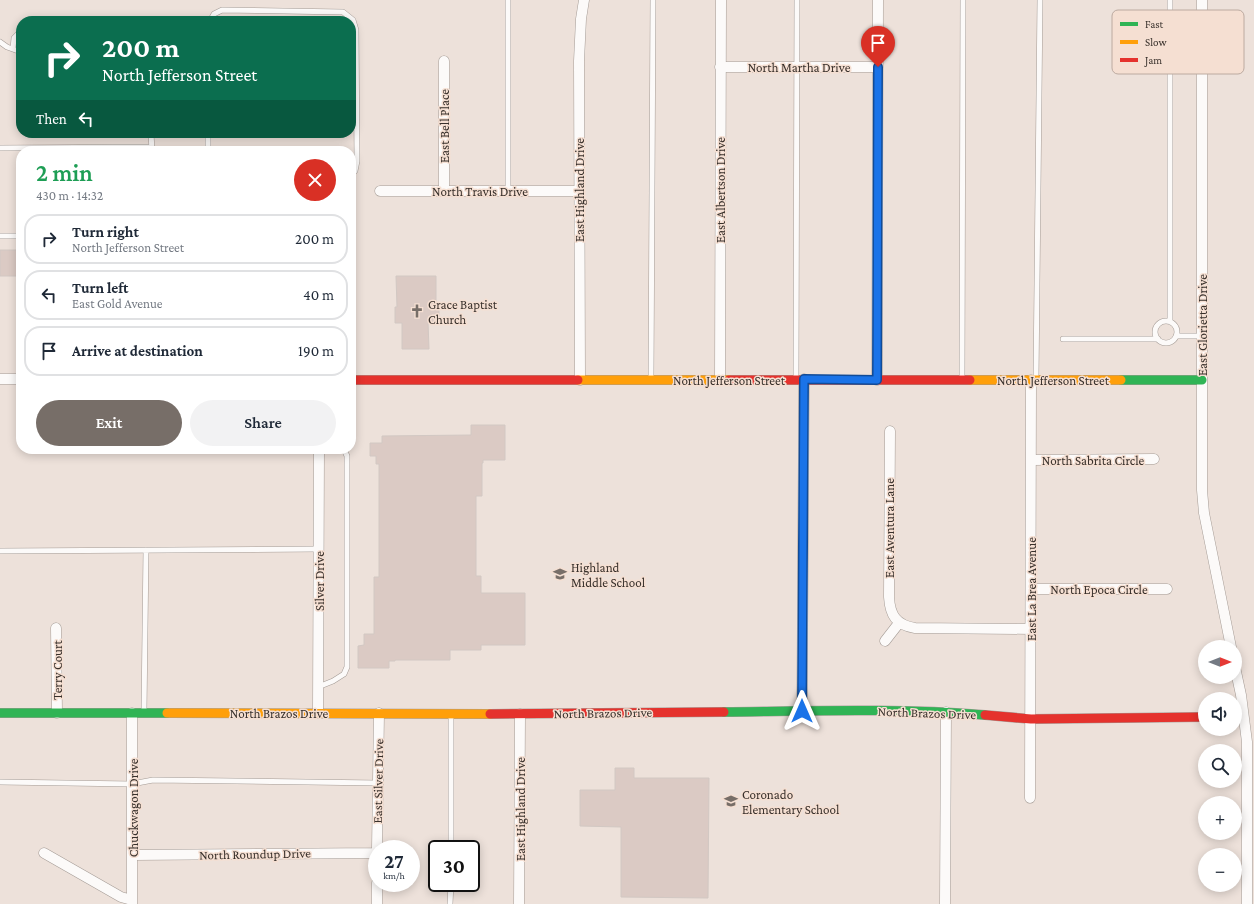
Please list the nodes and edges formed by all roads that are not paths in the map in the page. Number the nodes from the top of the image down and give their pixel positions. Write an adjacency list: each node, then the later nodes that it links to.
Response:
1 (508, 0): 29 (lane)
2 (584, 0): 30 (street, East Highland Drive)
3 (653, 0): 43 (lane)
4 (721, 0): 19 (street, East Albertson Drive)
5 (797, 0): 20 (lane)
6 (878, 0): 21 (street)
7 (963, 0): 46 (lane)
8 (1040, 0): 47 (lane)
9 (1202, 0): 10 (street, East Glorietta Drive)
10 (1202, 10)
11 (213, 16): 12 (lane)
12 (348, 16)
13 (356, 30): 26 (lane)
14 (16, 36): 16 (lane)
15 (0, 42): 16 (lane)
16 (13, 49): 17 (lane)
17 (16, 50)
18 (444, 61): 28 (street, East Bell Place)
19 (720, 67): 20 (street, North Martha Drive); 44 (street, East Albertson Drive)
20 (796, 67): 21 (street, North Martha Drive); 40 (lane)
21 (878, 67): 45 (street)
22 (1170, 74): 33 (lane)
23 (1202, 74): 35 (street, East Glorietta Drive)
24 (0, 148): 25 (lane)
25 (16, 148)
26 (356, 166)
27 (380, 191): 28 (street, North Travis Drive)
28 (444, 191): 29 (street, North Travis Drive)
29 (508, 191): 30 (street, North Travis Drive)
30 (579, 191): 42 (street, East Highland Drive)
31 (0, 236): 32 (lane)
32 (16, 236)
33 (1170, 322): 34 (lane); 37 (lane)
34 (1176, 336): 35 (lane); 37 (lane)
35 (1203, 336): 48 (street, East Glorietta Drive)
36 (1063, 339): 37 (lane)
37 (1158, 339)
38 (0, 379): 39 (street)
39 (16, 379)
40 (800, 379): 44 (street, North Jefferson Street); 45 (street, North Jefferson Street); 65 (street)
41 (356, 380): 42 (street, North Jefferson Street)
42 (580, 380): 43 (street, North Jefferson Street)
43 (651, 380): 44 (street, North Jefferson Street)
44 (720, 380)
45 (877, 380): 46 (street, North Jefferson Street)
46 (962, 380): 47 (street, North Jefferson Street)
47 (1034, 380): 48 (street, North Jefferson Street); 53 (street, East La Brea Avenue)
48 (1202, 380): 62 (street, East Glorietta Drive)
49 (890, 431): 59 (street, East Aventura Lane)
50 (320, 454): 54 (street, Silver Drive)
51 (347, 454): 64 (lane)
52 (1154, 459): 53 (street, North Sabrita Circle)
53 (1032, 460): 58 (street, East La Brea Avenue)
54 (319, 549): 55 (lane); 64 (street, Silver Drive)
55 (146, 550): 56 (lane); 66 (lane)
56 (0, 551)
57 (1167, 589): 58 (street, North Epoca Circle)
58 (1031, 590): 61 (street, East La Brea Avenue)
59 (899, 622): 61 (street); 63 (street)
60 (56, 628): 69 (street, Terry Court)
61 (1031, 629): 76 (street, East La Brea Avenue)
62 (1230, 640)
63 (885, 641)
64 (318, 687): 71 (street, Silver Drive)
65 (802, 711): 67 (street, North Brazos Drive); 74 (street, North Brazos Drive)
66 (144, 712): 70 (street, North Brazos Drive); 71 (street, North Brazos Drive)
67 (946, 712): 76 (street, North Brazos Drive); 93 (street)
68 (0, 713): 69 (street, North Brazos Drive)
69 (57, 713): 70 (street, North Brazos Drive)
70 (132, 713): 80 (street, Chuckwagon Drive)
71 (318, 713): 72 (street, North Brazos Drive)
72 (379, 713): 73 (street, North Brazos Drive); 79 (street, East Silver Drive)
73 (451, 713): 74 (street, North Brazos Drive); 83 (lane)
74 (520, 714): 92 (street, East Highland Drive)
75 (1198, 717): 76 (street, North Brazos Drive)
76 (1031, 719): 81 (street, East La Brea Avenue)
77 (1242, 725): 94 (street)
78 (0, 782): 80 (lane)
79 (378, 783): 80 (lane); 82 (street, East Silver Drive)
80 (132, 784): 86 (street, Chuckwagon Drive)
81 (1030, 798)
82 (377, 840)
83 (451, 840)
84 (44, 853): 89 (street)
85 (368, 853): 86 (street, North Roundup Drive)
86 (133, 855): 89 (street, Chuckwagon Drive)
87 (377, 892): 90 (street)
88 (450, 892): 91 (lane)
89 (132, 902)
90 (377, 904)
91 (450, 904)
92 (519, 904)
93 (945, 904)
94 (1247, 904)

